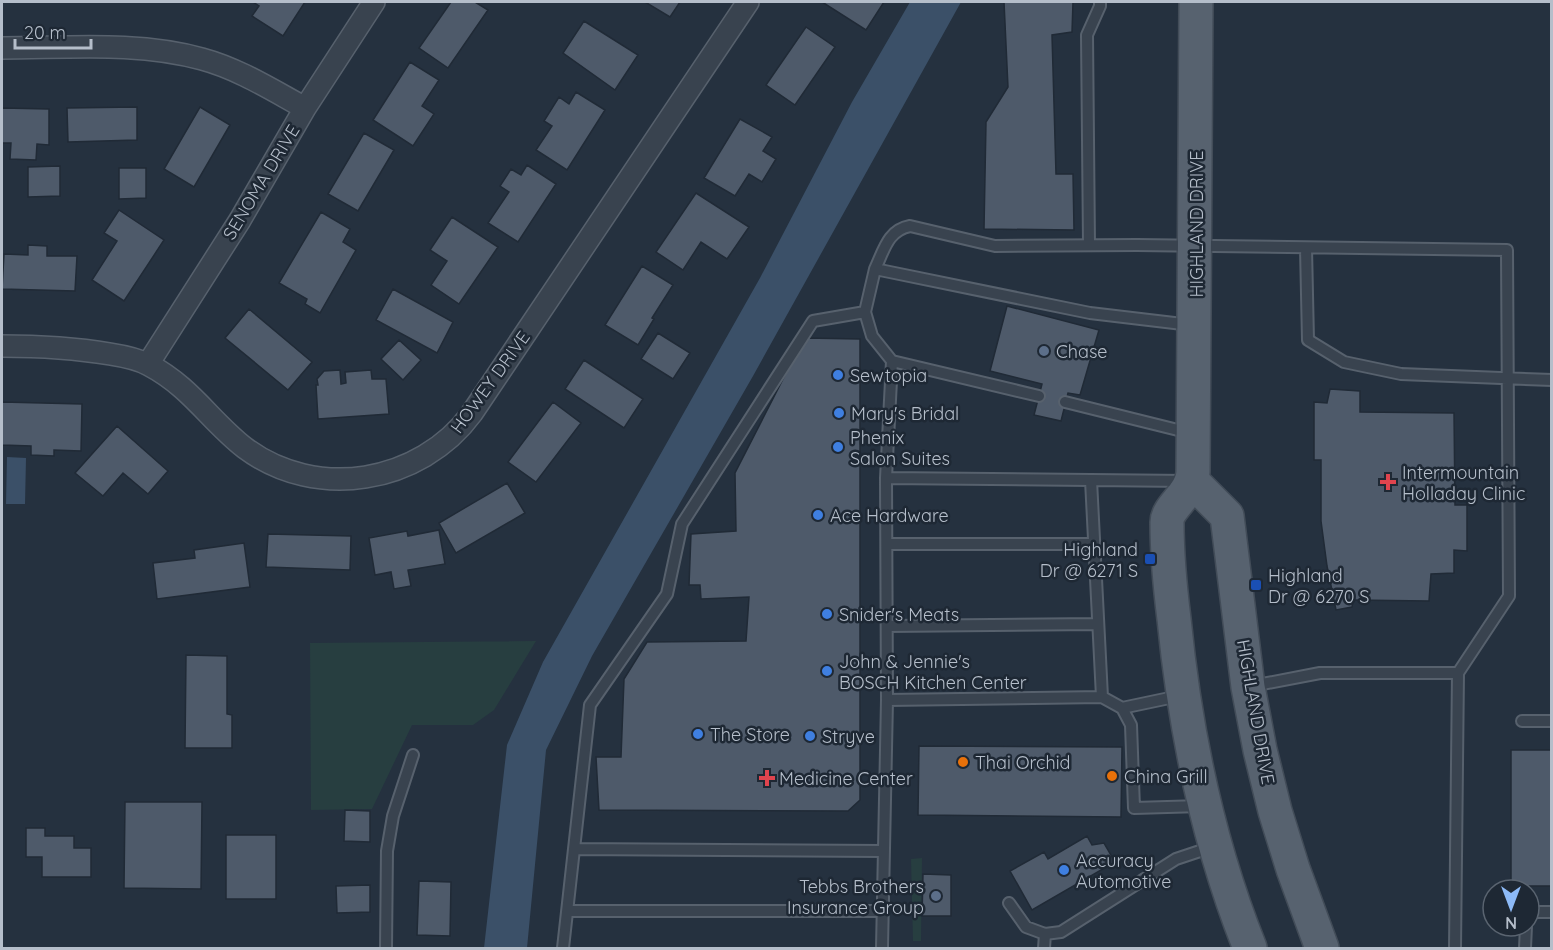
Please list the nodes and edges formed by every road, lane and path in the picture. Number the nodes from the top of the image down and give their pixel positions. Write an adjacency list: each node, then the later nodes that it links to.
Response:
1 (374, 2): 6 (street, SENOMA DRIVE)
2 (748, 2): 15 (street, HOWEY DRIVE)
3 (1100, 2): 7 (lane)
4 (1196, 2): 8 (main road, HIGHLAND DRIVE)
5 (2, 48): 6 (street)
6 (305, 108): 15 (street, SENOMA DRIVE)
7 (1089, 245): 8 (lane); 10 (lane)
8 (1196, 247): 9 (lane); 12 (main road, HIGHLAND DRIVE)
9 (1306, 248): 16 (lane); 16 (lane)
10 (875, 269): 11 (lane); 12 (lane)
11 (865, 312): 14 (lane); 39 (lane)
12 (1195, 325): 20 (main road, HIGHLAND DRIVE)
13 (2, 346): 15 (street, HOWEY DRIVE)
14 (892, 361): 18 (lane); 21 (lane)
15 (148, 364)
16 (1508, 379): 17 (lane); 28 (lane)
17 (1551, 380)
18 (1039, 396)
19 (1065, 402): 20 (lane)
20 (1194, 434): 23 (main road, HIGHLAND DRIVE)
21 (886, 478): 22 (lane); 24 (lane)
22 (1090, 480): 23 (lane); 25 (lane)
23 (1193, 482): 29 (main road, HIGHLAND DRIVE); 30 (main road)
24 (887, 544): 25 (lane); 27 (lane)
25 (1094, 544): 26 (lane)
26 (1098, 624): 27 (lane); 31 (lane)
27 (887, 626): 32 (lane)
28 (1458, 673): 29 (lane); 51 (lane)
29 (1248, 687): 50 (main road, HIGHLAND DRIVE)
30 (1183, 696): 33 (lane); 37 (main road)
31 (1102, 697): 32 (lane); 33 (lane)
32 (887, 700): 40 (lane)
33 (1122, 708): 37 (lane)
34 (1522, 721): 35 (lane)
35 (1551, 721)
36 (413, 755): 45 (lane)
37 (1204, 806): 38 (main road)
38 (1215, 846): 44 (lane); 49 (main road)
39 (574, 849): 40 (lane); 42 (lane)
40 (883, 850): 43 (lane)
41 (1009, 903): 44 (lane)
42 (568, 911): 43 (lane); 46 (lane)
43 (882, 911): 47 (lane)
44 (1045, 934): 48 (lane)
45 (386, 948)
46 (563, 948)
47 (882, 948)
48 (1044, 948)
49 (1250, 948)
50 (1323, 948)
51 (1455, 948)

